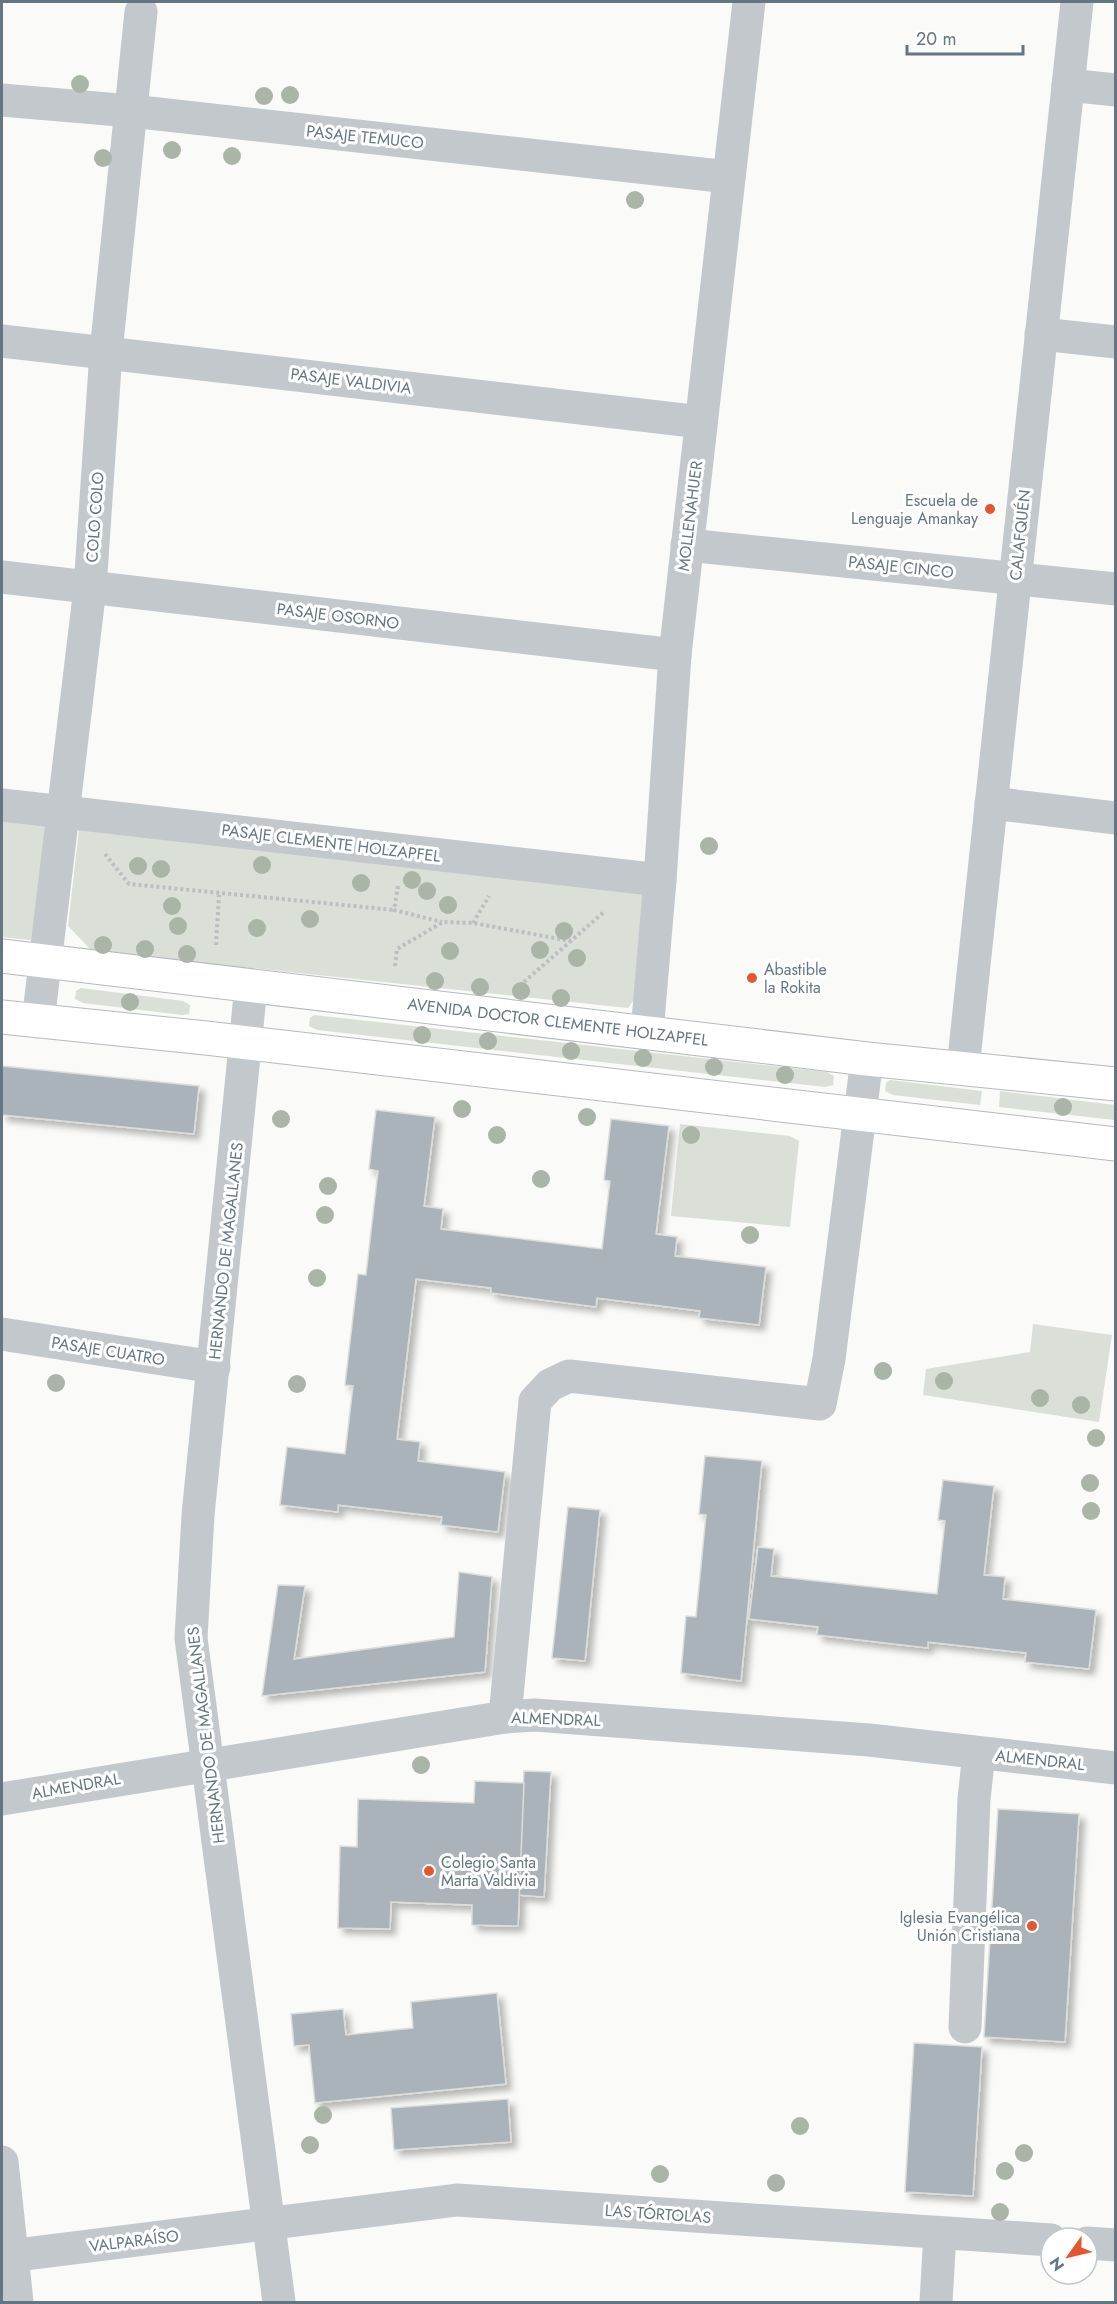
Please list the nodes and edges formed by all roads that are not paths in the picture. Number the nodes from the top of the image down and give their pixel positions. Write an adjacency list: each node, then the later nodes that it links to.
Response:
1 (748, 2): 8 (street, MOLLENAHUER)
2 (1077, 2): 4 (street, CALAFQUÉN)
3 (141, 12): 7 (street, COLO COLO)
4 (1068, 85): 5 (street); 9 (street, CALAFQUÉN)
5 (1116, 90)
6 (2, 100): 7 (street, PASAJE TEMUCO)
7 (131, 111): 8 (street, PASAJE TEMUCO); 12 (street, COLO COLO)
8 (729, 177): 13 (street, MOLLENAHUER)
9 (1041, 334): 11 (street); 16 (street, CALAFQUÉN)
10 (2, 341): 12 (street, PASAJE VALDIVIA)
11 (1116, 342)
12 (106, 352): 13 (street, PASAJE VALDIVIA); 17 (street, COLO COLO)
13 (701, 422): 14 (street, MOLLENAHUER)
14 (687, 545): 16 (street, PASAJE CINCO); 19 (street, MOLLENAHUER)
15 (2, 577): 17 (street, PASAJE OSORNO)
16 (1015, 578): 18 (street, PASAJE CINCO); 20 (street, CALAFQUÉN)
17 (90, 588): 19 (street, PASAJE OSORNO); 22 (street, COLO COLO)
18 (1116, 589)
19 (675, 655): 24 (street, MOLLENAHUER)
20 (991, 803): 23 (street); 33 (street, CALAFQUÉN)
21 (2, 805): 22 (street, PASAJE CLEMENTE HOLZAPFEL)
22 (62, 812): 24 (street, PASAJE CLEMENTE HOLZAPFEL); 26 (street, COLO COLO)
23 (1116, 818)
24 (660, 880): 30 (street, MOLLENAHUER)
25 (2, 956): 26 (main road, AVENIDA DOCTOR CLEMENTE HOLZAPFEL)
26 (44, 961): 27 (main road, AVENIDA DOCTOR CLEMENTE HOLZAPFEL); 29 (street, COLO COLO)
27 (251, 986): 30 (main road, AVENIDA DOCTOR CLEMENTE HOLZAPFEL); 31 (street, HERNANDO DE MAGALLANES)
28 (2, 1017): 29 (main road)
29 (38, 1022): 31 (main road)
30 (647, 1032): 32 (main road, AVENIDA DOCTOR CLEMENTE HOLZAPFEL)
31 (246, 1045): 35 (main road); 38 (street, HERNANDO DE MAGALLANES)
32 (867, 1059): 33 (main road, AVENIDA DOCTOR CLEMENTE HOLZAPFEL); 35 (street)
33 (963, 1068): 34 (main road, AVENIDA DOCTOR CLEMENTE HOLZAPFEL)
34 (1116, 1084)
35 (859, 1115): 36 (main road); 39 (street)
36 (1116, 1144)
37 (2, 1334): 38 (street, PASAJE CUATRO)
38 (214, 1367): 41 (street, HERNANDO DE MAGALLANES)
39 (505, 1717): 40 (street, ALMENDRAL); 41 (street, ALMENDRAL)
40 (979, 1753): 42 (street, ALMENDRAL); 44 (street)
41 (209, 1764): 43 (street, ALMENDRAL); 46 (street, HERNANDO DE MAGALLANES)
42 (1116, 1768)
43 (2, 1799)
44 (965, 2027)
45 (2, 2162): 51 (street)
46 (267, 2224): 47 (street, LAS TÓRTOLAS); 51 (street, VALPARAÍSO); 53 (street, HERNANDO DE MAGALLANES)
47 (940, 2233): 48 (street, LAS TÓRTOLAS); 54 (street)
48 (1039, 2239)
49 (1099, 2244): 50 (street)
50 (1116, 2245)
51 (7, 2256): 52 (street)
52 (17, 2302)
53 (279, 2302)
54 (936, 2302)

